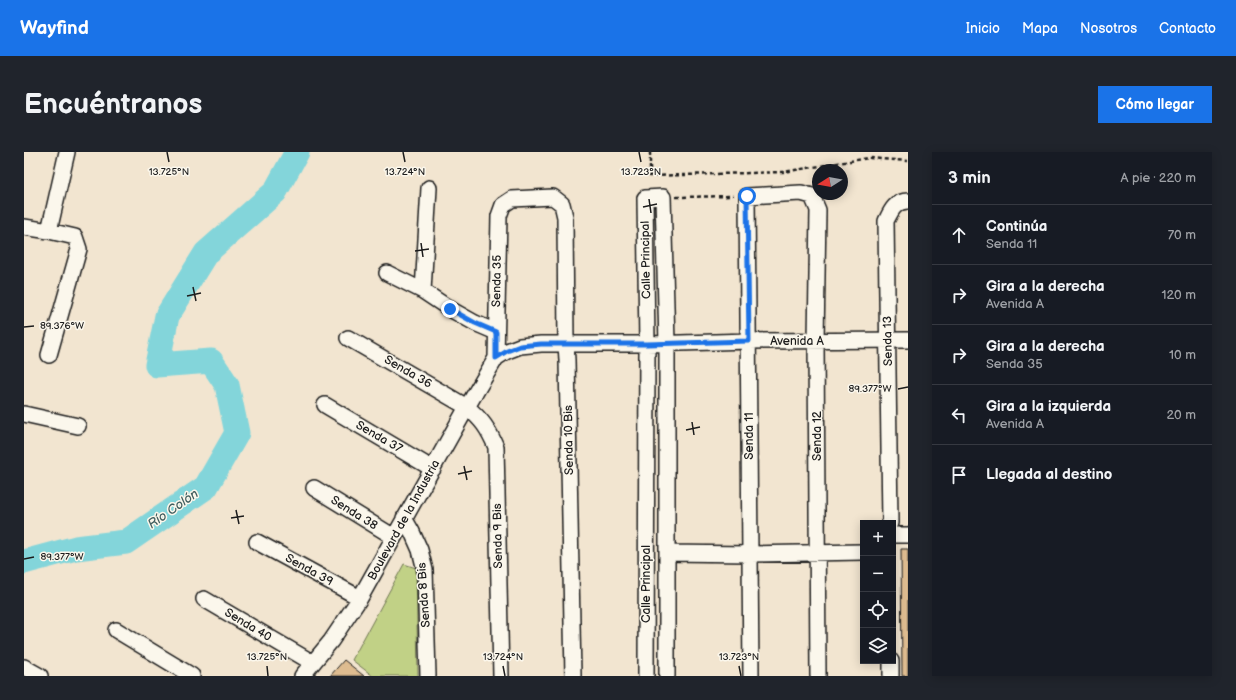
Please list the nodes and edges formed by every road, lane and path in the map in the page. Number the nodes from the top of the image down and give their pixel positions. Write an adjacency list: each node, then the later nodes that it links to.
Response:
1 (67, 152): 10 (street)
2 (650, 152): 3 (path)
3 (908, 161)
4 (429, 188): 12 (street)
5 (747, 196): 6 (path); 17 (street, Senda 11); 18 (street, Senda 12)
6 (663, 197): 19 (street, Calle Principal); 21 (street, Calle Principal)
7 (908, 201): 15 (street, Senda 13)
8 (562, 204): 13 (street, Senda 35); 20 (street, Senda 10 Bis)
9 (24, 227): 10 (street)
10 (49, 231): 22 (street)
11 (387, 273): 12 (street)
12 (423, 291): 13 (street)
13 (496, 332): 23 (street, Senda 35)
14 (348, 338): 25 (street, Senda 36)
15 (888, 340): 16 (street, Avenida A); 18 (street, Avenida A); 31 (street, Senda 13)
16 (908, 340)
17 (749, 341): 18 (street, Avenida A); 19 (street, Avenida A); 39 (street, Senda 11)
18 (816, 341): 38 (street, Senda 12)
19 (667, 343): 21 (street, Avenida A); 37 (street, Calle Principal)
20 (566, 344): 21 (street, Avenida A); 23 (street, Avenida A); 51 (street, Senda 10 Bis)
21 (647, 344): 52 (street, Calle Principal)
22 (49, 355)
23 (496, 358): 25 (street, Boulevard de la Industria)
24 (325, 405): 28 (street, Senda 37)
25 (467, 407): 28 (street, Boulevard de la Industria); 50 (street, Senda 9 Bis)
26 (24, 414): 27 (street)
27 (78, 426)
28 (433, 469): 30 (street, Boulevard de la Industria)
29 (314, 488): 34 (street, Senda 38)
30 (404, 518): 34 (street, Boulevard de la Industria); 49 (street, Senda 8 Bis)
31 (890, 520)
32 (908, 535): 33 (street)
33 (896, 536)
34 (394, 537): 40 (street, Boulevard de la Industria)
35 (257, 542): 40 (street, Senda 39)
36 (860, 552): 38 (street)
37 (667, 553): 39 (street); 53 (street, Calle Principal)
38 (818, 553): 39 (street); 55 (street, Senda 12)
39 (750, 554): 54 (street, Senda 11)
40 (360, 598): 43 (street, Boulevard de la Industria)
41 (204, 599): 43 (street, Senda 40)
42 (116, 630): 47 (street)
43 (313, 663): 48 (street, Boulevard de la Industria)
44 (891, 664): 56 (street)
45 (24, 667): 46 (street)
46 (40, 676)
47 (192, 676)
48 (302, 676)
49 (428, 676)
50 (501, 676)
51 (573, 676)
52 (646, 676)
53 (667, 676)
54 (751, 676)
55 (818, 676)
56 (891, 676)

